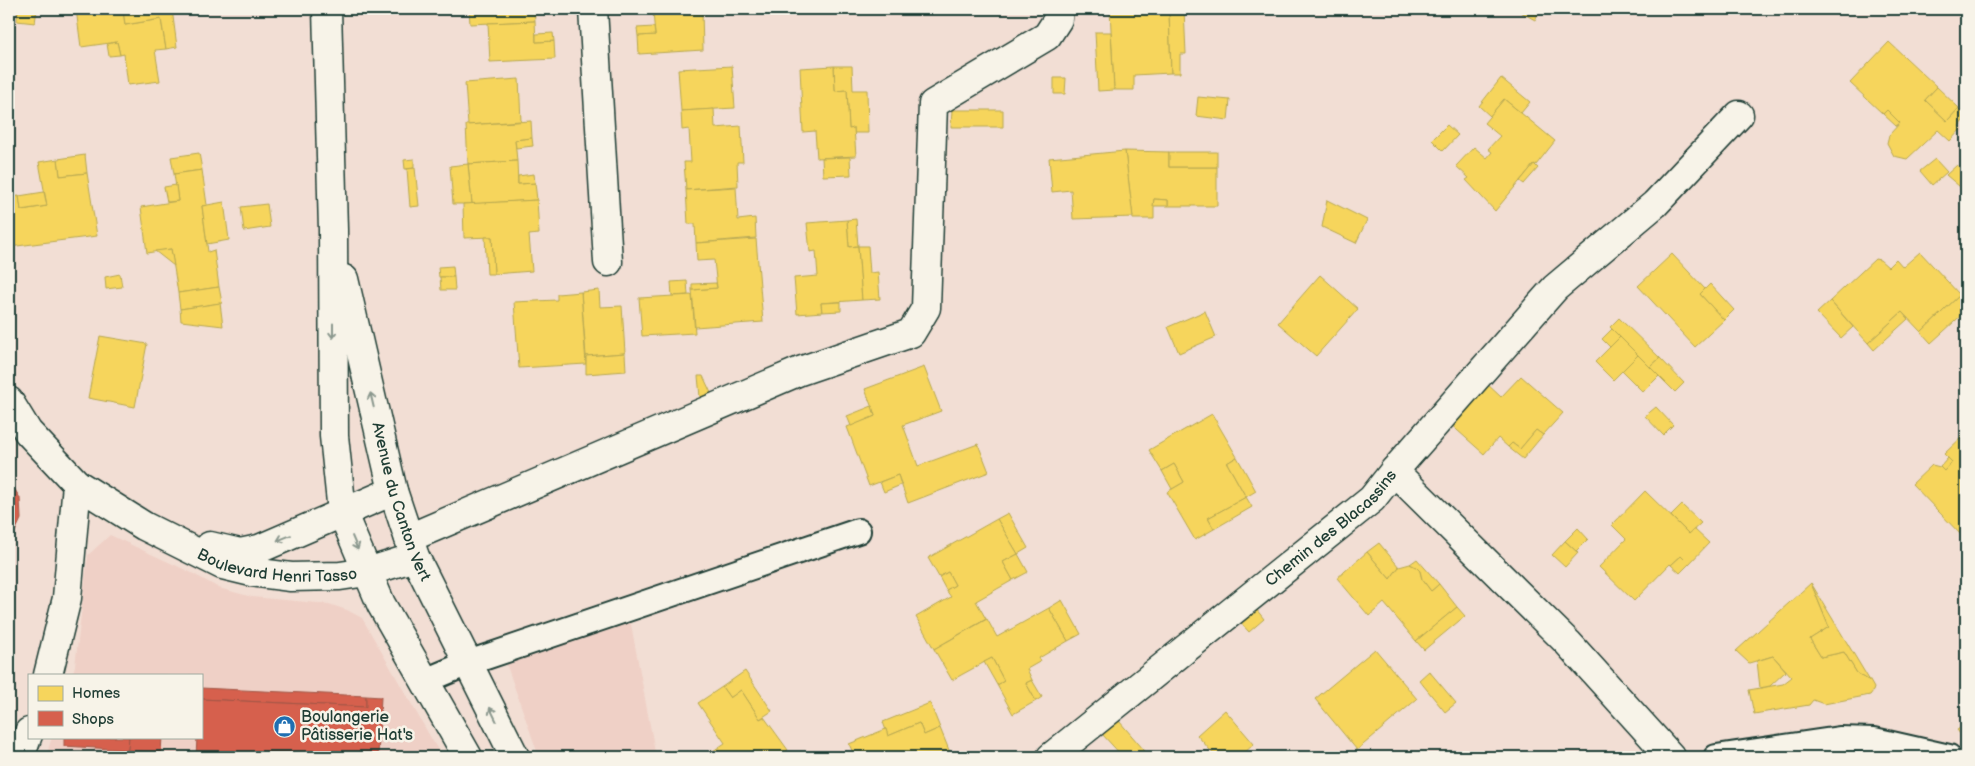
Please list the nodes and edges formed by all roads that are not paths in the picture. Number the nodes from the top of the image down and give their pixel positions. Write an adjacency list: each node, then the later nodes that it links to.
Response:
1 (327, 9): 5 (street, Avenue du Canton Vert)
2 (593, 9): 6 (street)
3 (1058, 9): 14 (street, Boulevard Henri Tasso)
4 (1739, 115): 8 (street)
5 (333, 230): 10 (street, Avenue du Canton Vert, one-way to 5); 11 (street, Avenue du Canton Vert, one-way to 11)
6 (608, 262)
7 (9, 401): 9 (street, Boulevard Henri Tasso)
8 (1394, 471): 23 (street, Chemin des Blacassins); 24 (street, Chemin des Blacassins)
9 (77, 484): 12 (street, Boulevard Henri Tasso); 17 (street)
10 (393, 492): 11 (street, Boulevard Henri Tasso); 14 (street, Avenue du Canton Vert)
11 (342, 512): 12 (street, Boulevard Henri Tasso, one-way to 12); 15 (street, Avenue du Canton Vert, one-way to 15)
12 (144, 526): 15 (street, Boulevard Henri Tasso)
13 (858, 531): 16 (lane)
14 (412, 547): 15 (street, Boulevard Henri Tasso); 16 (street, Avenue du Canton Vert)
15 (367, 572): 18 (street, Avenue du Canton Vert)
16 (468, 663): 18 (lane); 22 (street, Avenue du Canton Vert, one-way to 16)
17 (48, 674)
18 (425, 681): 21 (street, Avenue du Canton Vert)
19 (28, 735): 20 (street)
20 (20, 757)
21 (468, 757)
22 (515, 757)
23 (1051, 757)
24 (1671, 757)
25 (1716, 757): 26 (lane)
26 (1950, 757)

